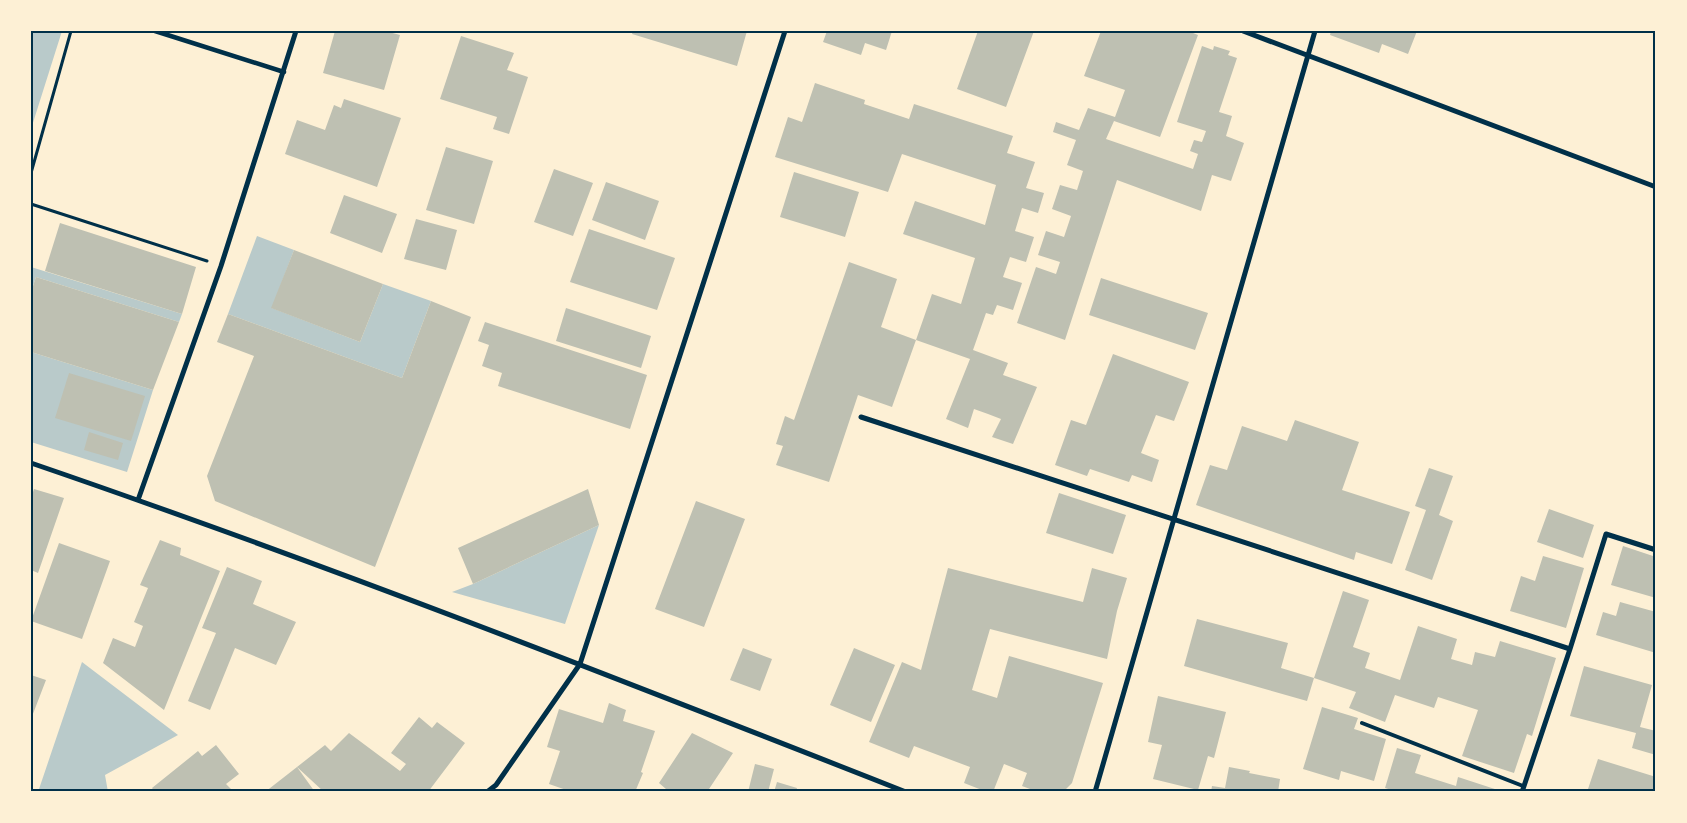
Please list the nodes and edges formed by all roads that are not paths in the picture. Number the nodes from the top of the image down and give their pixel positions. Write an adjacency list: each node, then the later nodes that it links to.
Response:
1 (155, 31): 7 (street)
2 (296, 31): 7 (street)
3 (785, 31): 15 (street)
4 (1243, 31): 6 (street)
5 (1315, 31): 6 (street)
6 (1307, 56): 8 (street); 12 (street)
7 (284, 72): 11 (street)
8 (1656, 187)
9 (862, 417): 12 (street)
10 (31, 464): 11 (street)
11 (138, 500): 15 (street)
12 (1174, 519): 14 (street); 20 (street)
13 (1656, 550): 14 (street)
14 (1570, 649): 17 (street)
15 (580, 664): 18 (street); 19 (street)
16 (1362, 723): 17 (lane)
17 (1523, 789)
18 (487, 792)
19 (906, 792)
20 (1095, 792)

